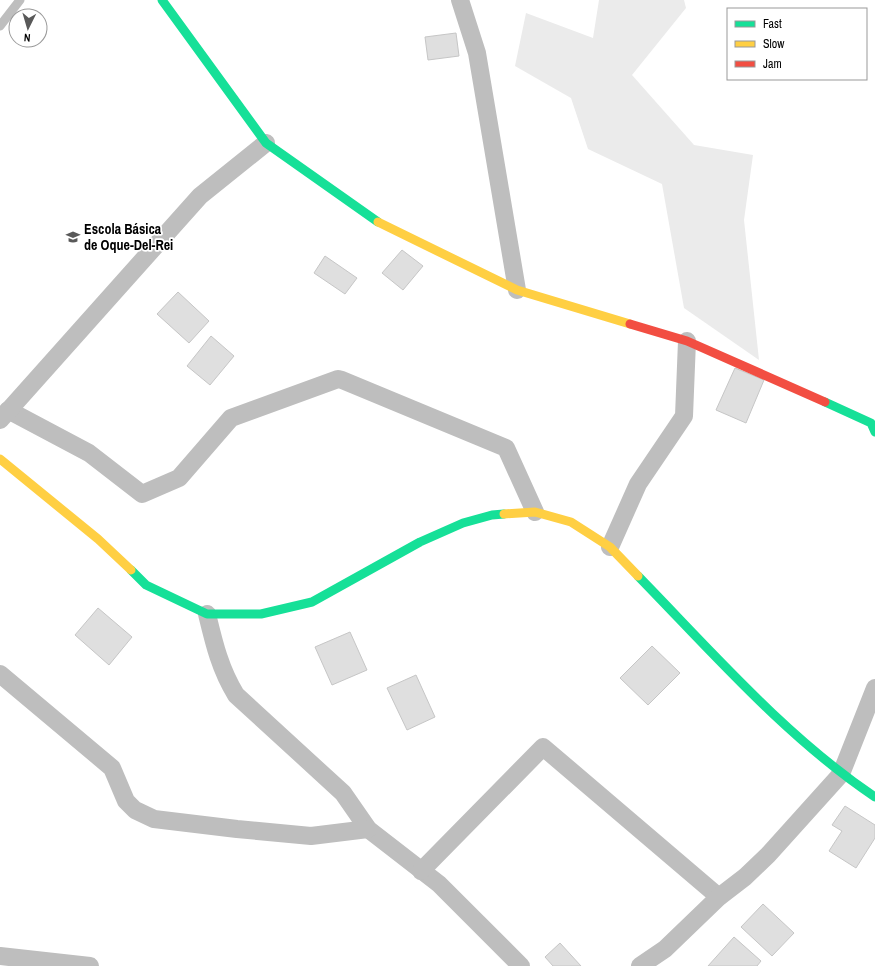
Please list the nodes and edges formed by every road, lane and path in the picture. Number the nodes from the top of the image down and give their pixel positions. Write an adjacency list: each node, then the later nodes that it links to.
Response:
1 (20, 0): 4 (lane)
2 (162, 0): 5 (main road)
3 (460, 0): 6 (street)
4 (0, 26)
5 (266, 144): 6 (main road); 8 (street)
6 (517, 290): 7 (main road)
7 (687, 341): 9 (main road); 12 (street)
8 (4, 415): 11 (street)
9 (875, 432)
10 (0, 459): 13 (main road)
11 (535, 512): 12 (main road); 13 (main road)
12 (610, 547): 16 (main road)
13 (207, 614): 18 (street)
14 (0, 674): 18 (street)
15 (875, 688): 16 (street)
16 (841, 774): 17 (main road); 20 (street)
17 (875, 797)
18 (368, 829): 19 (street)
19 (421, 871): 20 (street); 23 (street)
20 (719, 897): 24 (street)
21 (8, 960): 22 (street)
22 (90, 966)
23 (521, 966)
24 (640, 966)

